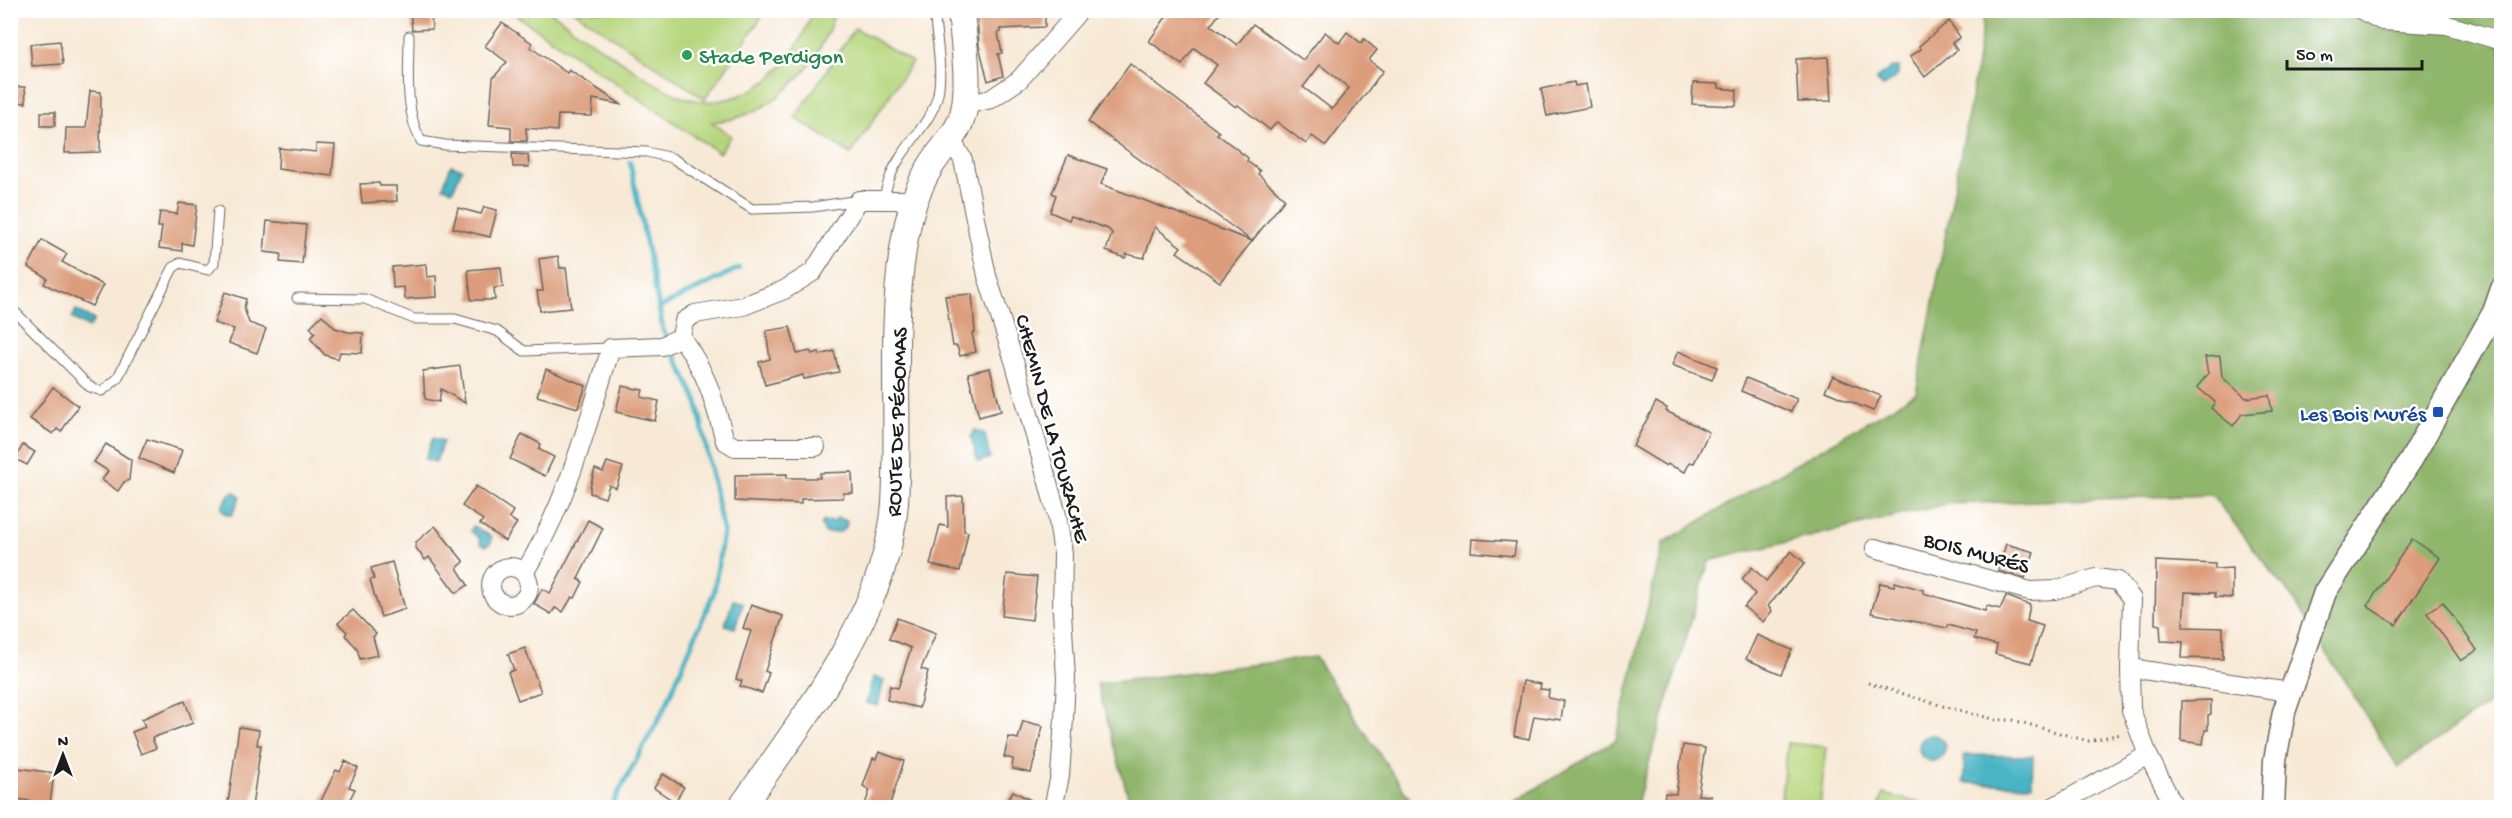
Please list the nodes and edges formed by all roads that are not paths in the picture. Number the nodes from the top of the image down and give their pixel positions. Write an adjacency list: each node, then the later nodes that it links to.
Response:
1 (934, 10): 11 (lane)
2 (961, 10): 7 (main road, ROUTE DE PÉGOMAS)
3 (1080, 10): 7 (street)
4 (2361, 10): 6 (street)
5 (409, 36): 9 (lane)
6 (2502, 41)
7 (965, 105): 8 (main road, ROUTE DE PÉGOMAS)
8 (951, 139): 10 (main road, ROUTE DE PÉGOMAS); 25 (street, CHEMIN DE LA TOURACHE)
9 (859, 200): 11 (street); 16 (street)
10 (916, 200): 11 (street); 24 (main road, ROUTE DE PÉGOMAS)
11 (883, 201)
12 (218, 211): 15 (lane)
13 (2502, 289): 22 (street)
14 (297, 298): 17 (lane)
15 (10, 307)
16 (673, 341): 17 (street); 18 (street)
17 (611, 348): 20 (street)
18 (816, 447)
19 (1875, 548): 21 (street, BOIS MURÉS)
20 (524, 573)
21 (2130, 668): 22 (street); 23 (street, BOIS MURÉS)
22 (2290, 692): 28 (street)
23 (2148, 755): 26 (street); 27 (street, BOIS MURÉS)
24 (741, 807)
25 (1053, 807)
26 (2051, 807)
27 (2175, 807)
28 (2272, 807)

